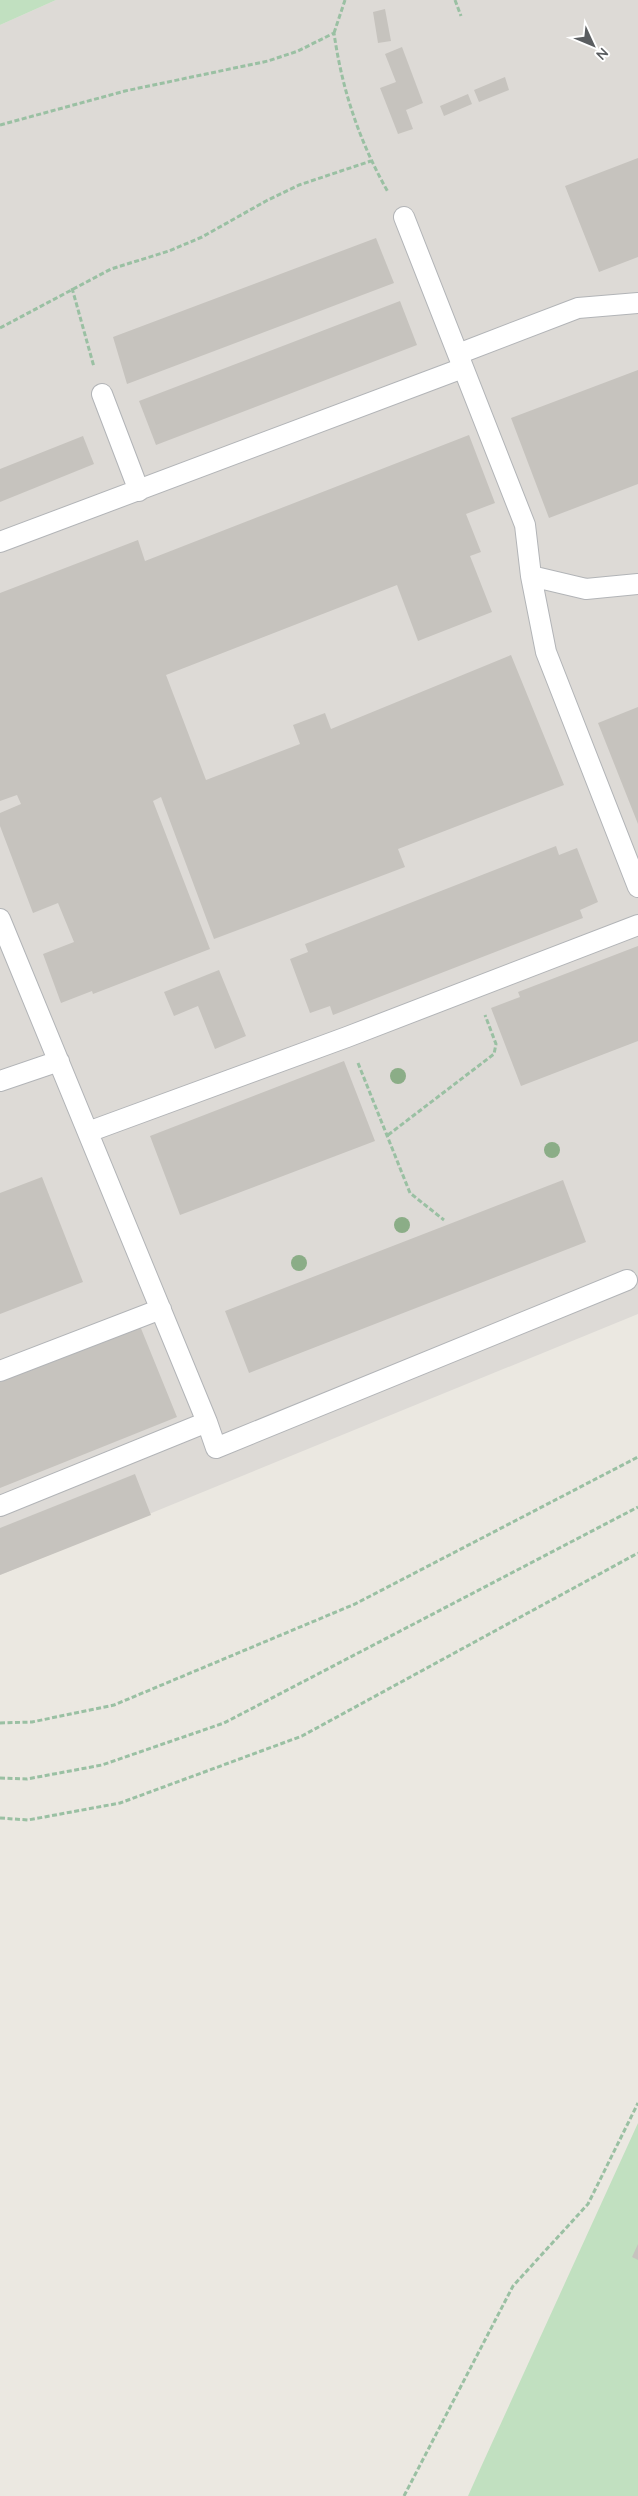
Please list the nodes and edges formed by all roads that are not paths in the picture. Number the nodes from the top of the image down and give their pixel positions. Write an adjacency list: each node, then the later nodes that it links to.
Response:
1 (404, 217): 3 (lane)
2 (638, 304): 3 (lane)
3 (461, 361): 5 (lane); 7 (lane)
4 (102, 394): 5 (lane)
5 (140, 491): 6 (lane)
6 (0, 542)
7 (531, 576): 8 (lane); 9 (lane)
8 (638, 584)
9 (638, 887)
10 (0, 920): 12 (lane)
11 (638, 925): 14 (lane)
12 (59, 1061): 13 (lane); 14 (lane)
13 (0, 1081)
14 (88, 1132): 16 (lane)
15 (628, 1280): 18 (lane)
16 (161, 1309): 17 (lane); 18 (lane)
17 (0, 1371)
18 (207, 1422): 19 (lane)
19 (0, 1506)

